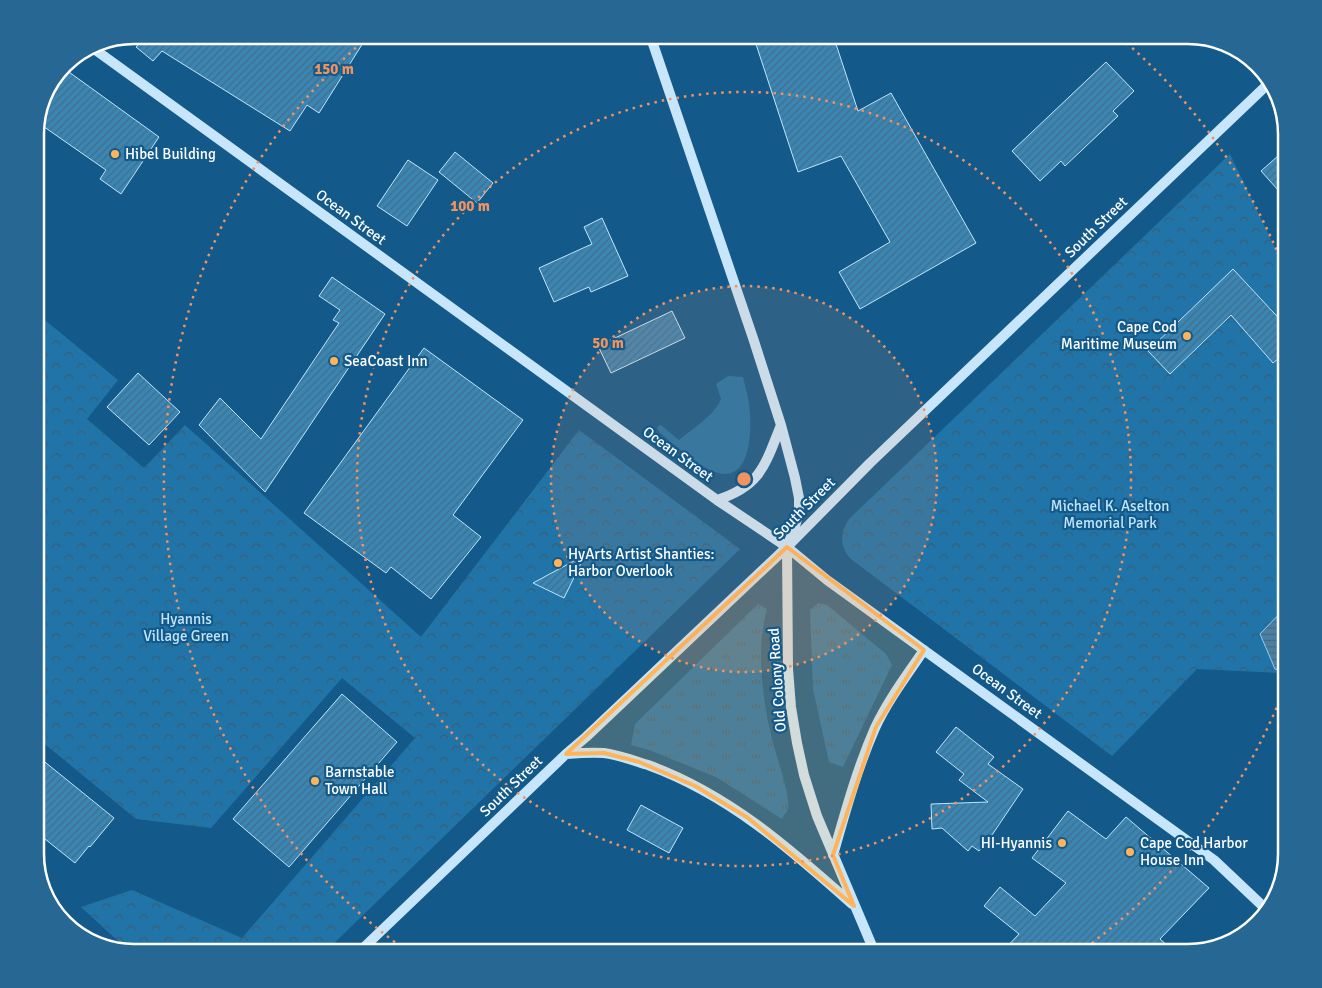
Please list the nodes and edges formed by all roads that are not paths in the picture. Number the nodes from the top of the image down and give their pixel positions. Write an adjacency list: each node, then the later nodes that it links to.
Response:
1 (653, 44): 4 (main road, Old Colony Road)
2 (98, 52): 5 (main road, Ocean Street)
3 (1265, 87): 6 (main road, South Street)
4 (781, 425): 5 (main road); 6 (main road, Old Colony Road)
5 (717, 500): 6 (main road, Ocean Street)
6 (787, 547): 7 (main road, Ocean Street); 8 (main road, South Street); 9 (main road, Old Colony Road)
7 (924, 650): 9 (main road); 10 (main road, Ocean Street)
8 (566, 754): 11 (main road); 12 (main road, South Street)
9 (833, 855): 11 (main road, Old Colony Road)
10 (1262, 905)
11 (854, 906): 13 (main road, Old Colony Road)
12 (367, 944)
13 (871, 944)

